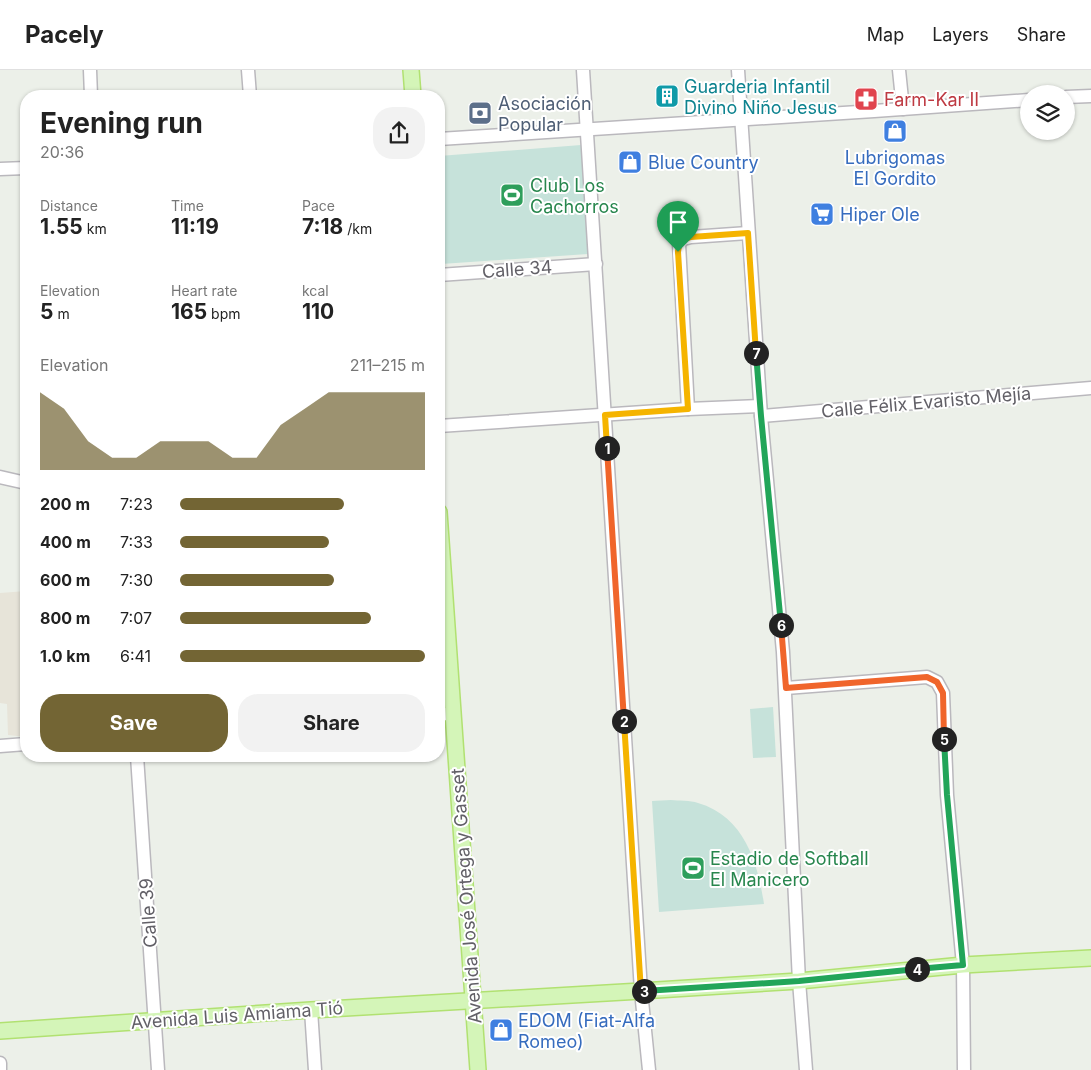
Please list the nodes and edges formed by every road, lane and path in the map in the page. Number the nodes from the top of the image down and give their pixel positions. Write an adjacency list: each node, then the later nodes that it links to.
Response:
1 (90, 70): 8 (street)
2 (248, 70): 9 (street)
3 (411, 70): 4 (street); 10 (main road)
4 (421, 70)
5 (583, 70): 16 (street)
6 (738, 70): 15 (street)
7 (899, 70): 14 (street)
8 (91, 90)
9 (250, 90)
10 (413, 90)
11 (1091, 96): 12 (street)
12 (1075, 97)
13 (1020, 101): 14 (street)
14 (902, 109): 15 (street)
15 (742, 120): 16 (street); 20 (street)
16 (586, 129): 17 (street); 21 (street)
17 (445, 139)
18 (20, 168): 19 (street)
19 (0, 169)
20 (748, 233): 24 (street); 25 (street)
21 (596, 264): 22 (street, Calle 34); 26 (street)
22 (445, 275)
23 (1091, 388): 25 (street, Calle Félix Evaristo Mejía)
24 (688, 409): 25 (street, Calle Félix Evaristo Mejía); 26 (street, Calle Félix Evaristo Mejía)
25 (760, 411): 31 (street)
26 (605, 415): 27 (street, Calle Félix Evaristo Mejía); 39 (street)
27 (445, 426)
28 (0, 477): 29 (street)
29 (20, 482)
30 (445, 685): 32 (main road, Avenida José Ortega y Gasset)
31 (786, 688): 37 (street); 38 (street)
32 (446, 714): 40 (main road, Avenida José Ortega y Gasset)
33 (20, 744): 34 (street)
34 (0, 746)
35 (137, 762): 42 (street, Calle 39)
36 (1091, 958): 37 (main road, Avenida Luis Amiama Tió)
37 (963, 965): 38 (main road, Avenida Luis Amiama Tió); 51 (street)
38 (799, 981): 39 (main road, Avenida Luis Amiama Tió); 50 (street)
39 (641, 992): 40 (main road, Avenida Luis Amiama Tió); 49 (street)
40 (474, 1000): 41 (main road, Avenida Luis Amiama Tió); 48 (main road, Avenida José Ortega y Gasset)
41 (311, 1010): 42 (main road, Avenida Luis Amiama Tió); 47 (street)
42 (155, 1020): 43 (main road, Avenida Luis Amiama Tió); 46 (street, Calle 39)
43 (0, 1031)
44 (0, 1064): 45 (street)
45 (0, 1070)
46 (158, 1070)
47 (315, 1070)
48 (478, 1070)
49 (649, 1070)
50 (806, 1070)
51 (964, 1070)

